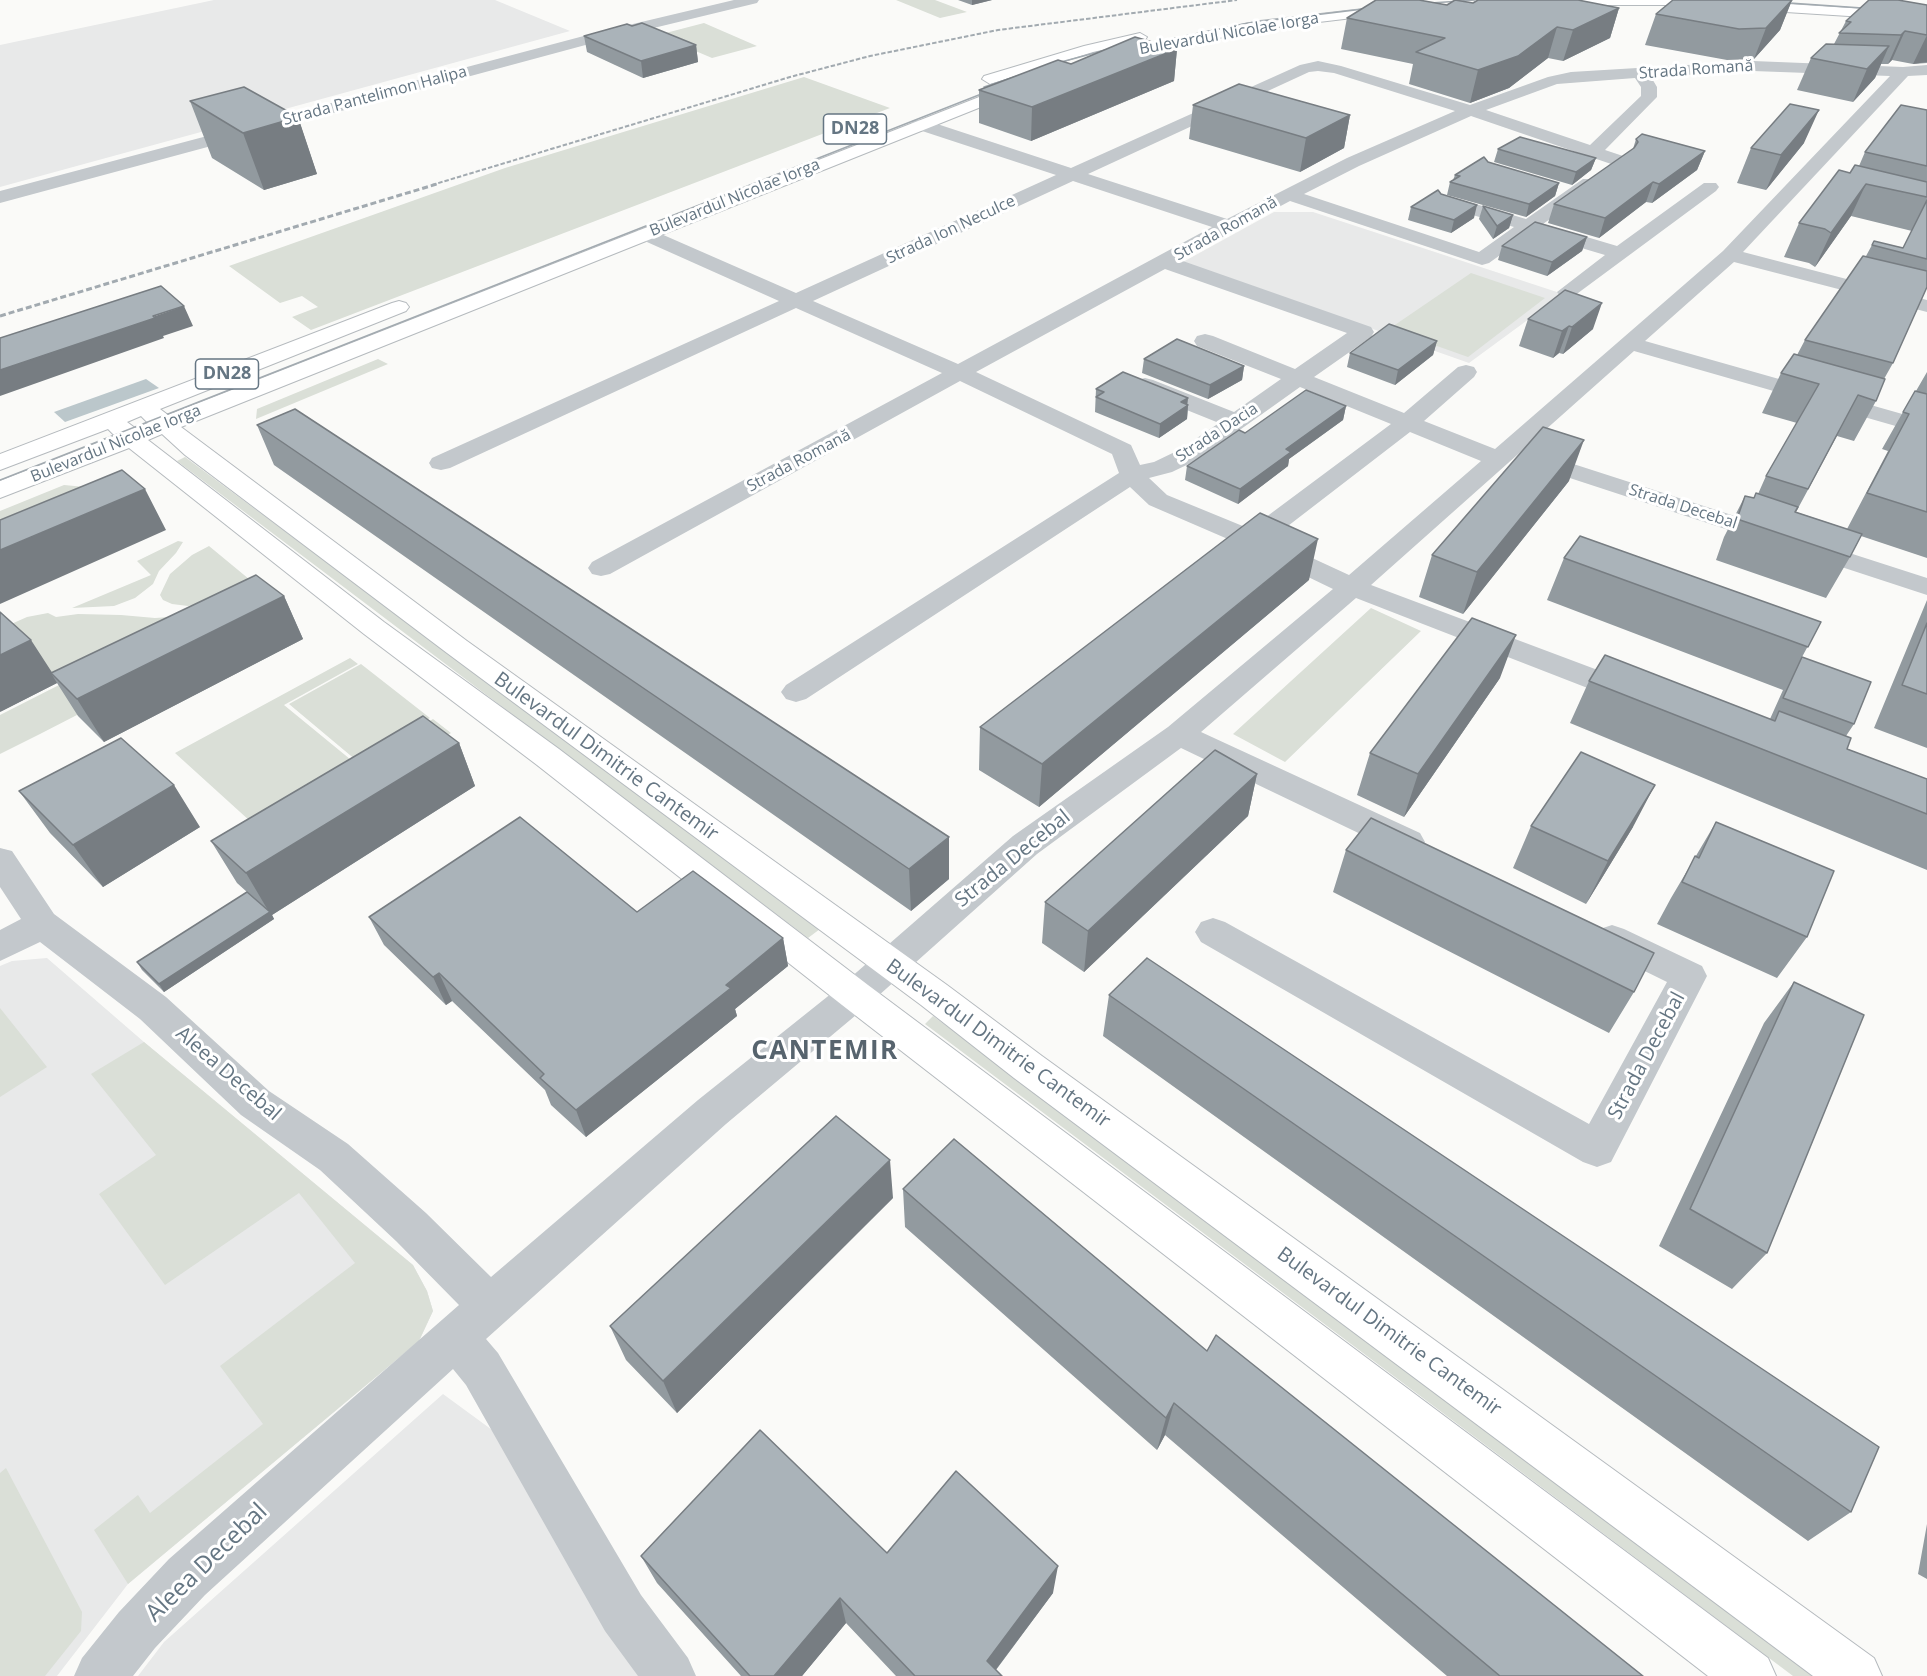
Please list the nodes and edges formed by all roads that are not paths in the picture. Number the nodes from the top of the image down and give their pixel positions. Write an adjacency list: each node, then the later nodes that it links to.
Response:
1 (752, 0): 24 (street, Strada Pantelimon Halipa)
2 (1384, 0): 11 (main road, Bulevardul Nicolae Iorga)
3 (1817, 0): 6 (main road)
4 (1521, 2): 7 (main road)
5 (1415, 7): 14 (main road, Bulevardul Nicolae Iorga / DN28)
6 (1927, 8)
7 (1927, 17)
8 (1927, 70): 9 (street)
9 (1903, 72): 10 (street, Strada Romană); 13 (street, Strada Decebal)
10 (1641, 74): 12 (street, Strada Romană); 16 (street)
11 (971, 86)
12 (1470, 110): 16 (street); 17 (street, Strada Ion Neculce); 23 (street, Strada Romană)
13 (1855, 122): 15 (street); 18 (street, Strada Decebal)
14 (919, 124): 17 (street); 28 (main road, Bulevardul Nicolae Iorga / DN28)
15 (1875, 126)
16 (1593, 152): 22 (street)
17 (1072, 174): 26 (street); 33 (street, Strada Ion Neculce)
18 (1800, 180): 19 (street); 30 (street, Strada Decebal)
19 (1821, 185)
20 (1553, 187): 22 (street)
21 (1710, 187): 29 (street)
22 (1573, 193): 27 (street)
23 (1289, 195): 26 (street, Strada Romană); 27 (street)
24 (0, 197)
25 (1445, 201): 27 (street)
26 (1228, 226): 31 (street, Strada Romană)
27 (1528, 226): 29 (street)
28 (645, 234): 33 (street); 42 (main road, Bulevardul Nicolae Iorga / DN28)
29 (1620, 253): 32 (street)
30 (1730, 255): 35 (street); 37 (street, Strada Decebal)
31 (1164, 262): 39 (street, Strada Romană); 40 (street, Strada Dacia)
32 (1567, 292)
33 (797, 300): 39 (street); 49 (street, Strada Ion Neculce)
34 (411, 303): 42 (main road, Bulevardul Nicolae Iorga / DN28)
35 (1927, 306)
36 (1205, 341): 40 (street)
37 (1630, 343): 45 (street); 47 (street, Strada Decebal)
38 (1466, 372): 44 (street)
39 (960, 373): 50 (street); 53 (street, Strada Romană)
40 (1299, 378): 43 (street, Strada Dacia); 44 (street)
41 (1130, 379): 43 (street)
42 (154, 416): 46 (main road, Bulevardul Nicolae Iorga / DN28); 65 (main road, Bulevardul Dimitrie Cantemir)
43 (1235, 421): 50 (street, Strada Dacia)
44 (1408, 422): 47 (street); 52 (street)
45 (1927, 428)
46 (120, 429): 48 (main road, Bulevardul Nicolae Iorga / DN28); 51 (main road, Bulevardul Nicolae Iorga / DN28); 66 (main road, Bulevardul Dimitrie Cantemir)
47 (1502, 454): 54 (street, Strada Decebal); 55 (street, Strada Decebal)
48 (0, 463)
49 (441, 463)
50 (1132, 475): 52 (street); 56 (street, Strada Dacia)
51 (0, 490)
52 (1253, 540): 54 (street)
53 (601, 568)
54 (1352, 587): 57 (street); 58 (street, Strada Decebal)
55 (1927, 587)
56 (796, 692)
57 (1654, 702)
58 (1179, 734): 59 (street); 65 (street, Strada Decebal)
59 (1434, 855)
60 (0, 860): 61 (street, Aleea Decebal)
61 (42, 924): 64 (street); 67 (street, Aleea Decebal)
62 (1583, 925): 63 (street, Strada Decebal)
63 (1213, 932)
64 (0, 947)
65 (889, 964): 66 (street, Strada Decebal); 72 (main road, Bulevardul Dimitrie Cantemir)
66 (855, 995): 67 (street, Aleea Decebal); 71 (main road, Bulevardul Dimitrie Cantemir)
67 (491, 1306): 68 (street, Aleea Decebal)
68 (456, 1337): 69 (street, Aleea Decebal); 70 (street)
69 (100, 1676)
70 (670, 1676)
71 (1750, 1676)
72 (1856, 1676)

